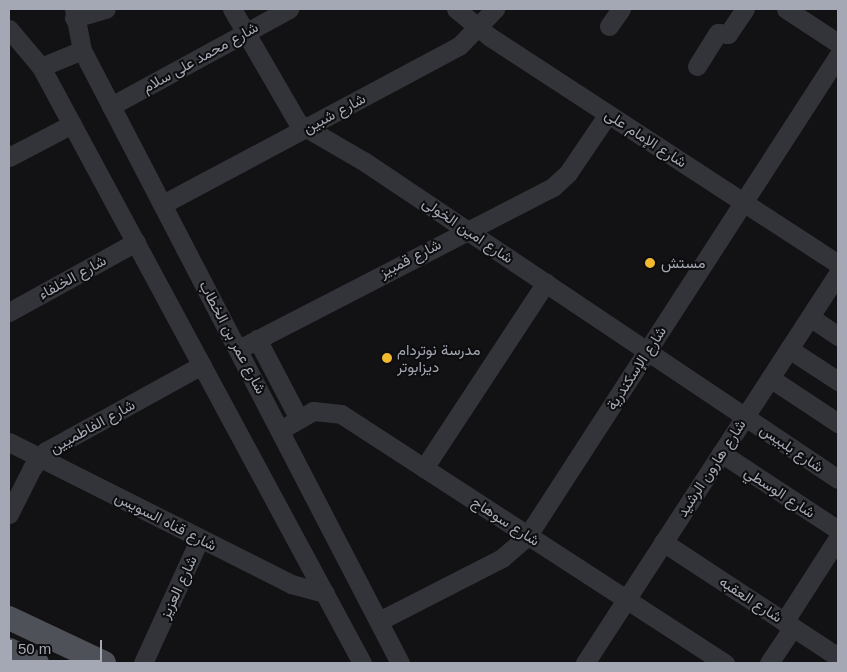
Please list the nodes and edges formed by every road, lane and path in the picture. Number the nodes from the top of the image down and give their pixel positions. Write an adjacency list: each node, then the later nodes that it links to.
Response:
1 (106, 9): 9 (street)
2 (232, 9): 13 (street, شارع امين الخولى)
3 (289, 9): 13 (street, شارع محمد على سلام)
4 (456, 9): 12 (street, شارع الإمام على)
5 (495, 9): 12 (street, شارع شبين)
6 (621, 9): 10 (street)
7 (745, 9): 17 (street)
8 (786, 9): 14 (street)
9 (74, 14): 15 (street, شارع عمر بن الخطاب)
10 (609, 26)
11 (9, 29): 18 (street)
12 (479, 30): 20 (street, شارع الإمام على); 22 (street, شارع شبين)
13 (245, 33): 19 (street, شارع محمد على سلام); 22 (street, شارع امين الخولى)
14 (838, 43)
15 (82, 50): 18 (street); 19 (street, شارع عمر بن الخطاب)
16 (838, 56): 24 (street, شارع الإسكندرية)
17 (696, 66)
18 (41, 68): 21 (street)
19 (111, 106): 25 (street, شارع عمر بن الخطاب)
20 (608, 114): 24 (street, شارع الإمام على); 26 (street, شارع قمبيز)
21 (72, 124): 23 (street); 27 (street)
22 (305, 128): 25 (street, شارع شبين); 26 (street, شارع امين الخولى)
23 (9, 157)
24 (744, 202): 28 (street, شارع الإمام على); 37 (street, شارع الإسكندرية)
25 (163, 204): 35 (street, شارع عمر بن الخطاب)
26 (470, 232): 30 (street, شارع امين الخولى); 34 (street, شارع قمبيز)
27 (136, 242): 31 (street, شارع الخلفاء); 38 (street)
28 (838, 264)
29 (838, 274): 32 (street, شارع هارون الرشيد)
30 (546, 282): 37 (street, شارع امين الخولى); 48 (street)
31 (9, 312)
32 (810, 317): 33 (street); 36 (street, شارع هارون الرشيد)
33 (838, 336)
34 (257, 339): 35 (street, شارع قمبيز); 42 (street)
35 (239, 349): 44 (street, شارع عمر بن الخطاب)
36 (789, 349): 39 (street, شارع هارون الرشيد); 40 (street)
37 (648, 350): 41 (street, شارع امين الخولى); 52 (street, شارع الإسكندرية)
38 (202, 365): 47 (street, شارع الفاطميين); 56 (street)
39 (770, 378): 41 (street, شارع هارون الرشيد); 43 (street)
40 (838, 381)
41 (745, 416): 46 (street, شارع هارون الرشيد); 49 (street, شارع بلبيس)
42 (299, 419): 44 (street, شارع سوهاج); 48 (street, شارع سوهاج)
43 (838, 423)
44 (282, 429): 59 (street, شارع عمر بن الخطاب)
45 (9, 442): 47 (street, شارع قناه السويس)
46 (721, 453): 51 (street, شارع الوسطي); 55 (street, شارع هارون الرشيد)
47 (39, 458): 50 (street, شارع الفاطميين); 53 (street, شارع قناه السويس)
48 (424, 468): 52 (street, شارع سوهاج)
49 (838, 479)
50 (9, 514)
51 (838, 530)
52 (528, 535): 57 (street, شارع سوهاج); 59 (street, شارع الإسكندرية)
53 (200, 538): 56 (street, شارع قناه السويس); 63 (street, شارع العزيز)
54 (838, 538): 60 (street)
55 (663, 542): 57 (street, شارع هارون الرشيد); 60 (street, شارع العقبه)
56 (325, 593): 64 (street)
57 (626, 599): 66 (street, شارع هارون الرشيد); 67 (street, شارع سوهاج)
58 (9, 618): 62 (main road)
59 (379, 621): 65 (street, شارع عمر بن الخطاب)
60 (789, 625): 61 (street, شارع العقبه); 68 (street)
61 (838, 657)
62 (104, 663)
63 (143, 663)
64 (362, 663)
65 (400, 663)
66 (585, 663)
67 (724, 663)
68 (768, 663)

